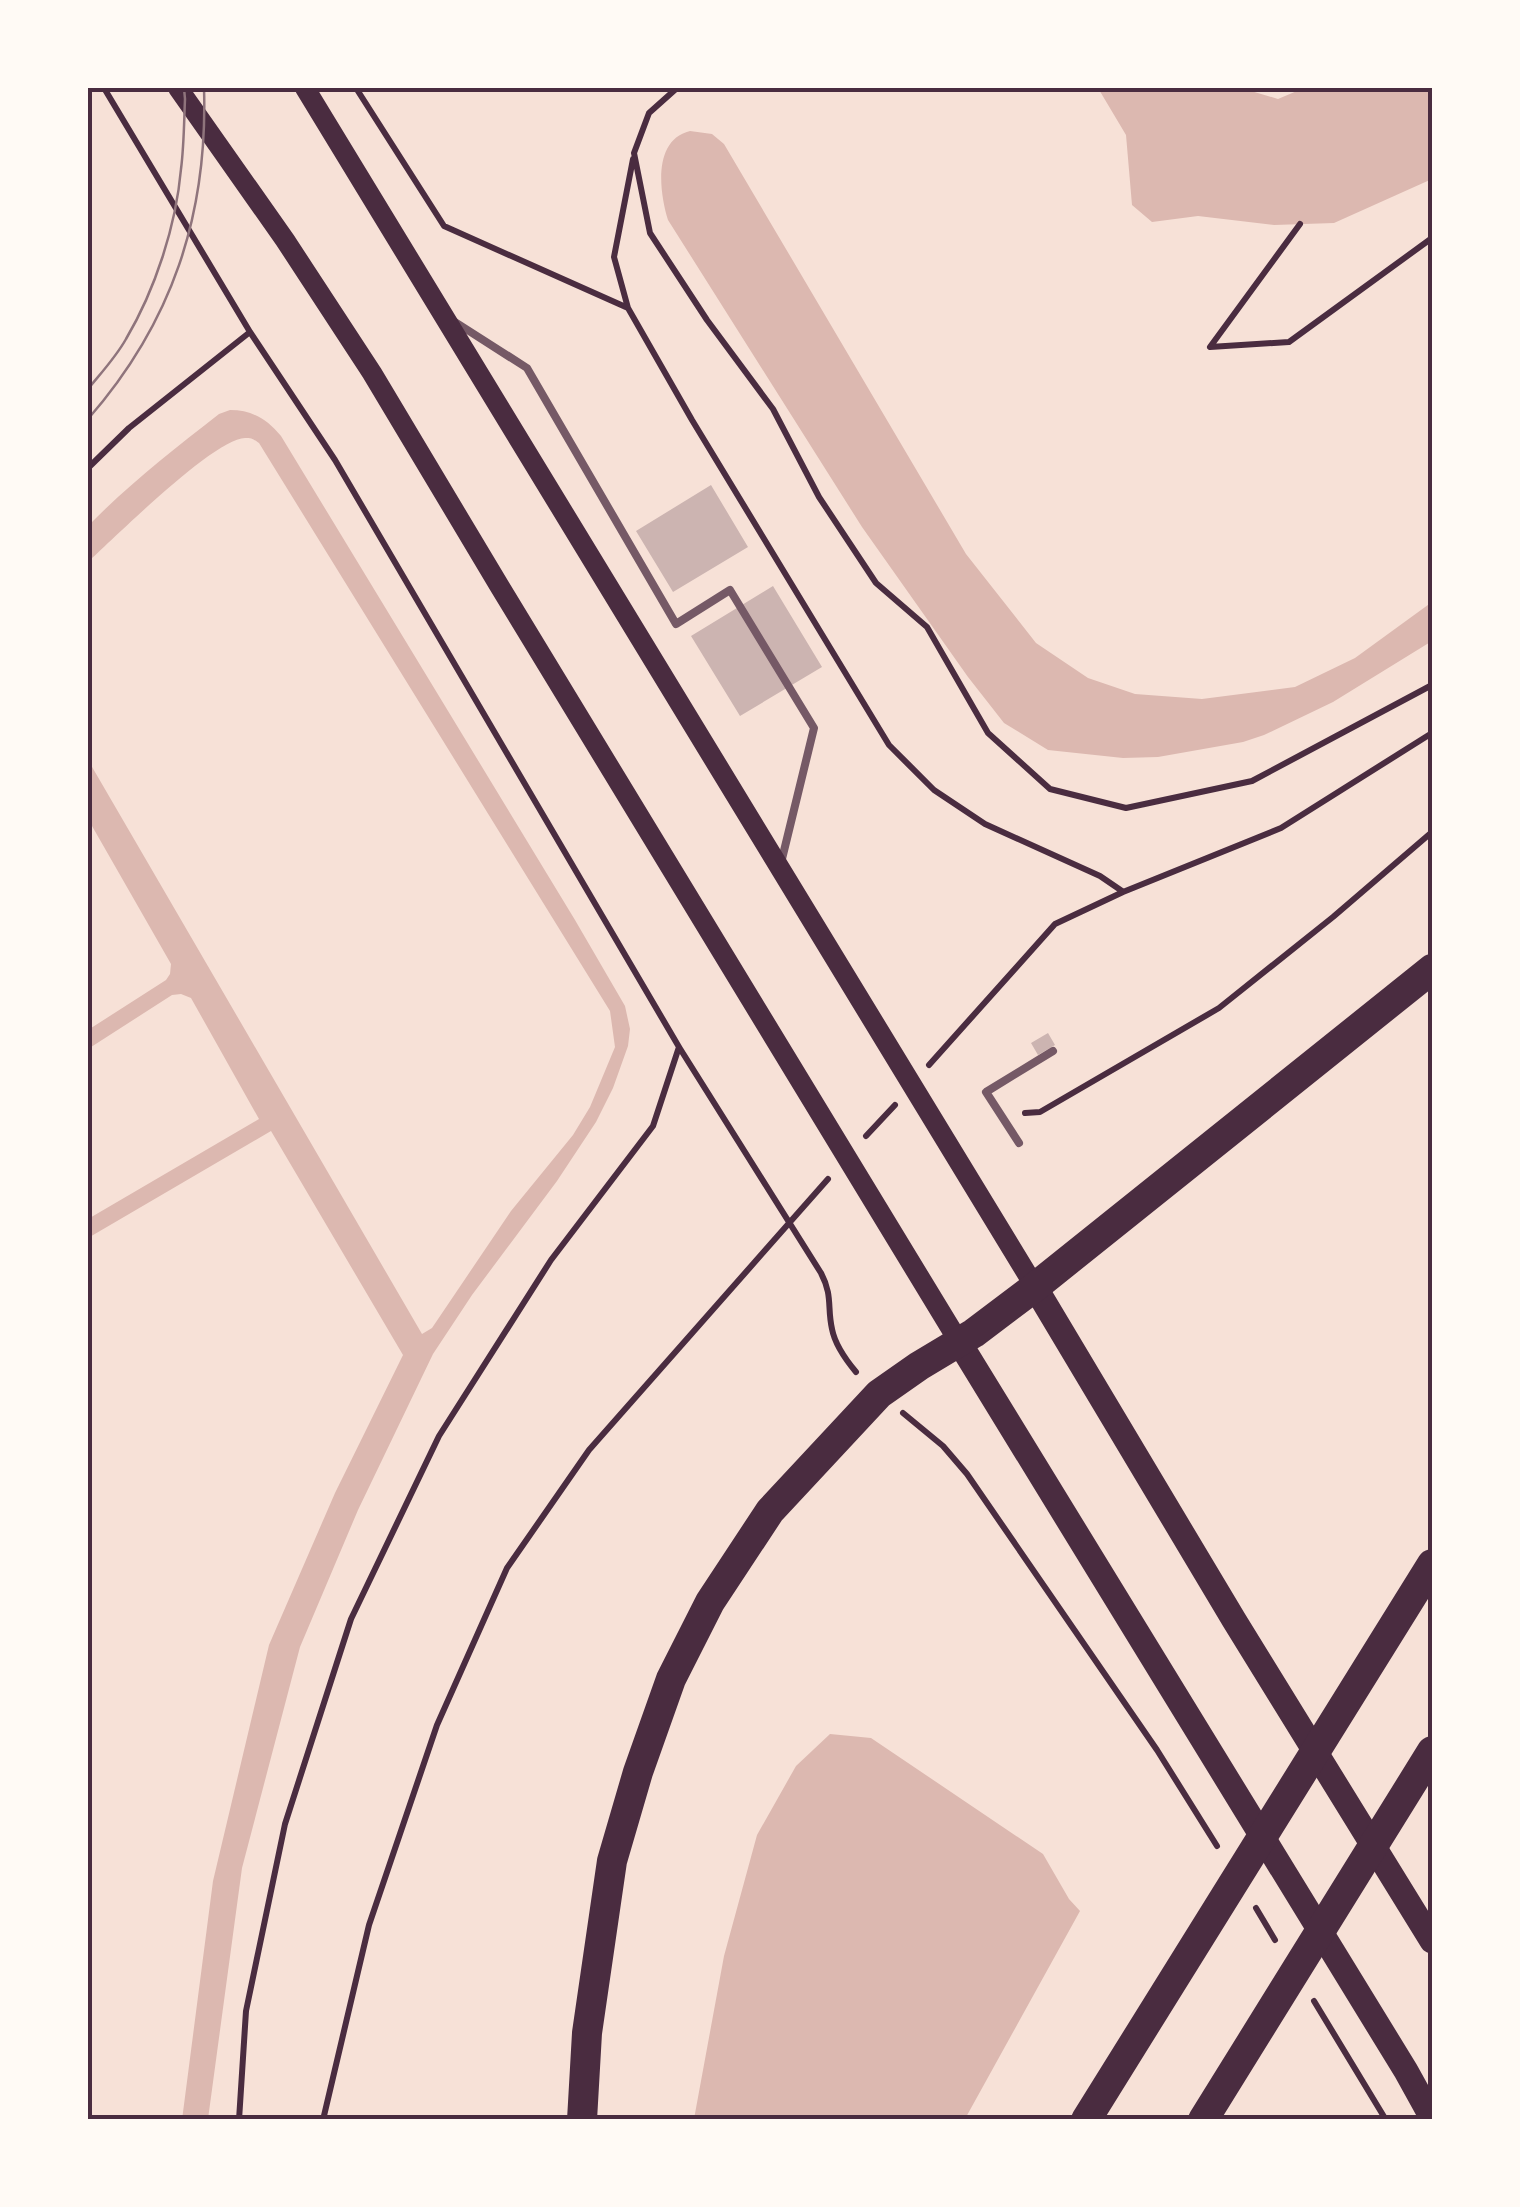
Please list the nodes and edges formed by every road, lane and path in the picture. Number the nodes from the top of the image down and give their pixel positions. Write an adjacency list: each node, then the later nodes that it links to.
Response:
1 (104, 88): 11 (path)
2 (178, 88): 27 (main road)
3 (305, 88): 10 (main road)
4 (356, 88): 9 (path)
5 (677, 88): 6 (path)
6 (634, 152): 9 (path); 13 (path)
7 (1300, 224): 8 (path)
8 (1432, 238)
9 (628, 308): 17 (path)
10 (441, 313): 16 (main road); 16 (lane)
11 (250, 332): 12 (path); 37 (path)
12 (88, 468)
13 (1432, 685)
14 (1432, 733): 17 (path)
15 (1432, 832): 22 (path)
16 (780, 867): 26 (main road)
17 (1123, 892): 20 (path)
18 (1432, 969): 26 (highway)
19 (1053, 1051): 22 (lane)
20 (926, 1070)
21 (900, 1099): 24 (path)
22 (1000, 1115): 23 (lane)
23 (1019, 1142)
24 (861, 1143)
25 (835, 1172): 38 (path)
26 (1035, 1287): 27 (highway); 33 (main road)
27 (959, 1342): 36 (main road); 39 (highway)
28 (1432, 1564): 40 (highway)
29 (1157, 1750): 31 (path)
30 (1432, 1751): 41 (highway)
31 (1218, 1848)
32 (1249, 1898): 34 (path)
33 (1432, 1941)
34 (1280, 1947)
35 (1310, 1996): 42 (path)
36 (1432, 2118)
37 (240, 2120)
38 (323, 2120)
39 (582, 2120)
40 (1086, 2120)
41 (1204, 2120)
42 (1386, 2120)

